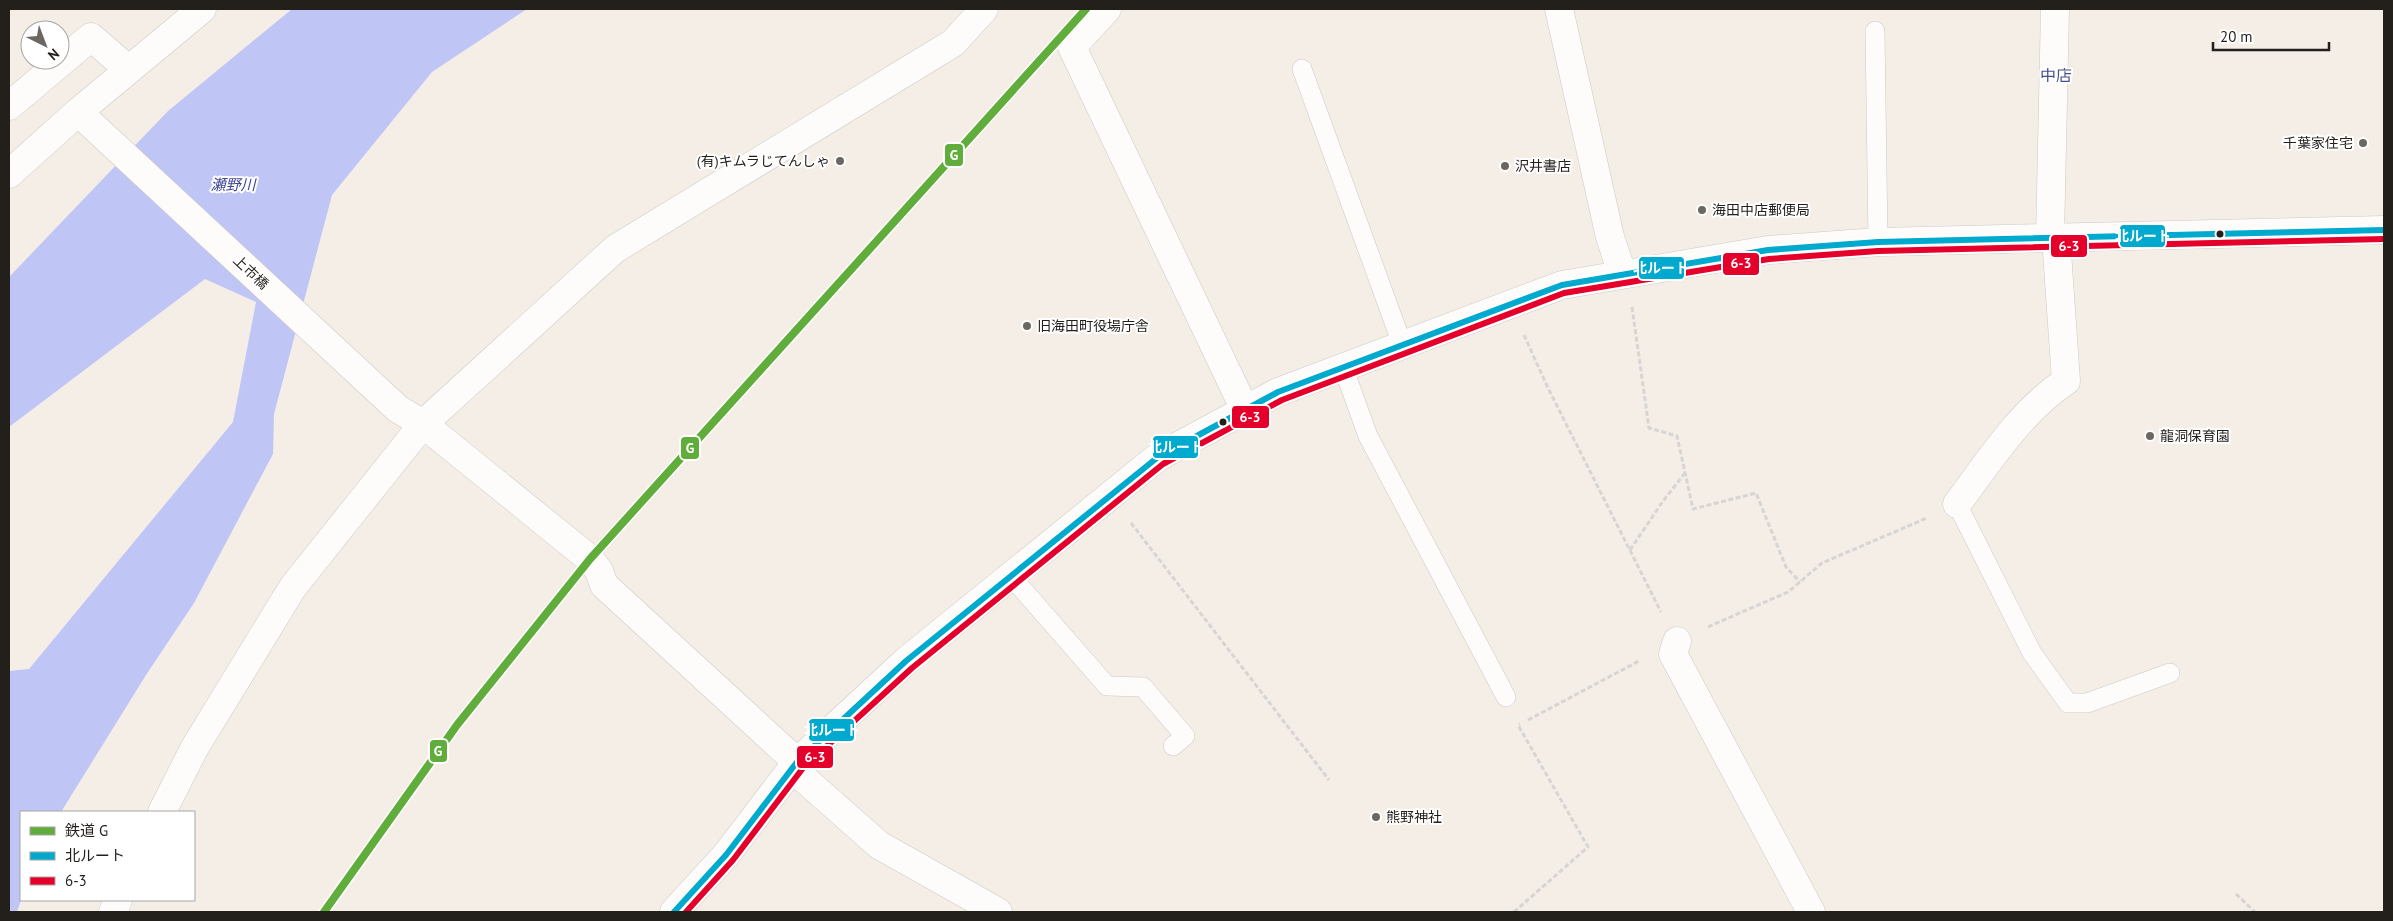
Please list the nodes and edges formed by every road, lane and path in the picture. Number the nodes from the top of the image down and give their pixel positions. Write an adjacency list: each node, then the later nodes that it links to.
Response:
1 (202, 9): 7 (street)
2 (984, 9): 20 (street)
3 (1107, 9): 19 (street)
4 (1559, 9): 15 (street)
5 (2054, 9): 13 (street)
6 (1875, 31): 14 (lane)
7 (128, 69): 9 (street); 10 (street)
8 (1302, 69): 17 (lane)
9 (9, 106)
10 (78, 112): 11 (street); 20 (street, 上市橋)
11 (9, 174)
12 (2384, 230): 13 (street)
13 (2053, 238): 14 (street); 23 (street)
14 (1878, 242): 15 (street)
15 (1625, 273): 16 (street); 21 (path)
16 (1510, 303): 17 (street); 24 (path)
17 (1402, 344): 18 (street)
18 (1343, 367): 19 (street); 29 (lane)
19 (1244, 410): 22 (street)
20 (423, 424): 31 (street, 上市橋); 33 (street)
21 (1685, 473): 24 (path); 26 (path)
22 (1110, 494): 25 (street); 32 (path)
23 (1958, 504): 26 (path); 28 (lane)
24 (1629, 550): 27 (path)
25 (1010, 575): 30 (lane); 31 (street)
26 (1800, 582): 27 (path)
27 (1677, 641): 37 (path); 38 (street)
28 (2170, 673)
29 (1506, 697)
30 (1173, 746)
31 (795, 766): 35 (street); 36 (street, 上市橋)
32 (1329, 780)
33 (163, 811)
34 (2236, 894): 39 (path)
35 (674, 912)
36 (998, 912)
37 (1514, 912)
38 (1811, 912)
39 (2255, 912)

